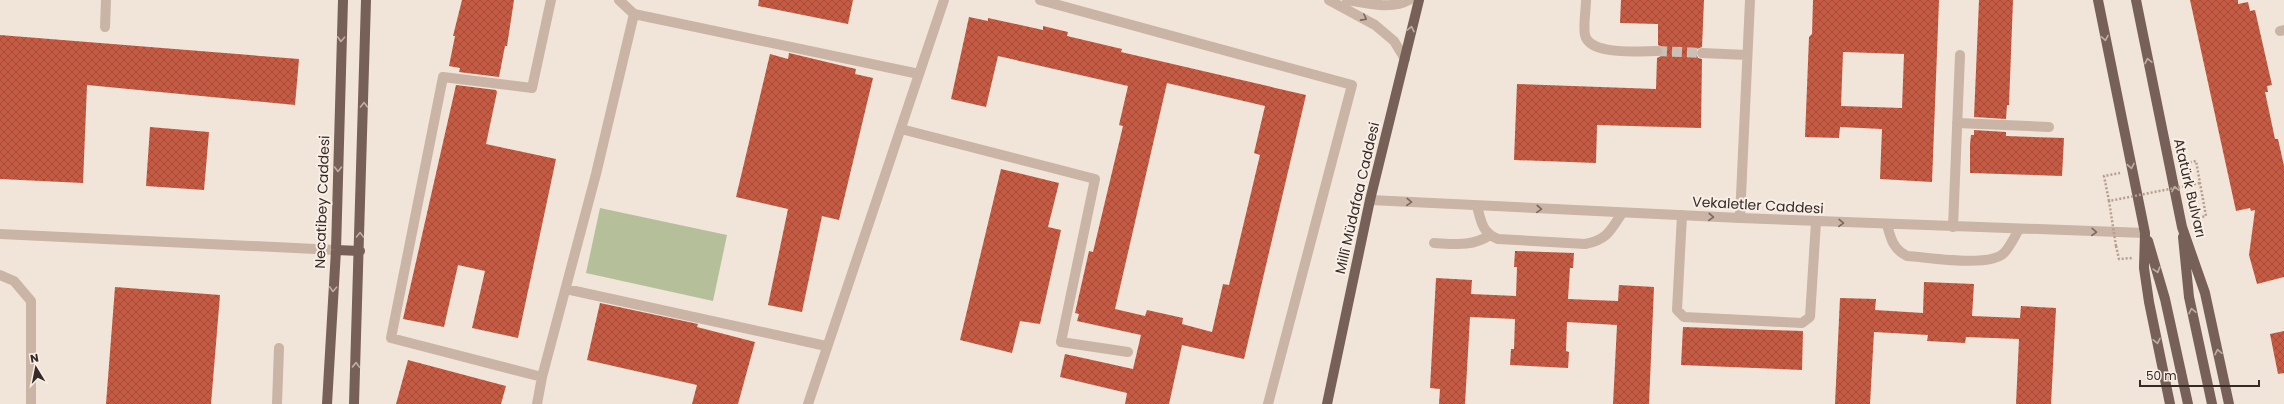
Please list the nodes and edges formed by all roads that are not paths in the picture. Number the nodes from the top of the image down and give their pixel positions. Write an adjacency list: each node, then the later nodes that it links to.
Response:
1 (106, 0): 17 (street)
2 (343, 0): 41 (main road, Necatibey Caddesi, one-way to 41)
3 (366, 0): 42 (main road, one-way to 3)
4 (551, 0): 48 (street)
5 (619, 0): 16 (street)
6 (944, 0): 23 (street)
7 (1040, 0): 55 (street)
8 (1329, 0): 22 (street, one-way to 22)
9 (1347, 0): 10 (street)
10 (1409, 0)
11 (1419, 0): 22 (main road, Millî Müdafaa Caddesi, one-way to 11)
12 (1586, 0): 18 (street)
13 (1750, 0): 20 (street)
14 (2098, 0): 38 (main road, one-way to 38)
15 (2136, 0): 35 (main road, Atatürk Bulvarı, one-way to 15)
16 (634, 14): 23 (street); 44 (street)
17 (105, 27)
18 (1657, 51)
19 (1702, 53): 20 (street)
20 (1747, 55): 31 (street)
21 (1960, 55): 24 (street)
22 (1405, 59): 27 (main road, Millî Müdafaa Caddesi)
23 (919, 74): 26 (street)
24 (1957, 122): 25 (street); 34 (street)
25 (2048, 127)
26 (901, 129): 45 (street); 47 (street)
27 (1370, 200): 28 (street, Vekaletler Caddesi, one-way to 28); 56 (main road, Millî Müdafaa Caddesi)
28 (1476, 206): 29 (street, Vekaletler Caddesi, one-way to 29); 39 (street)
29 (1622, 213): 30 (street, Vekaletler Caddesi); 39 (street)
30 (1682, 216): 31 (street, Vekaletler Caddesi, one-way to 31); 32 (street)
31 (1740, 218): 32 (street, Vekaletler Caddesi)
32 (1816, 222): 33 (street, Vekaletler Caddesi, one-way to 33)
33 (1887, 225): 34 (street, Vekaletler Caddesi); 36 (street)
34 (1953, 227): 36 (street, Vekaletler Caddesi)
35 (2182, 227): 59 (main road, one-way to 35); 60 (main road, Atatürk Bulvarı, one-way to 35)
36 (2019, 229): 38 (street, Vekaletler Caddesi, one-way to 38)
37 (0, 234): 41 (street)
38 (2145, 234): 57 (main road, one-way to 57); 58 (main road, one-way to 58)
39 (1490, 236): 40 (street)
40 (1434, 243)
41 (336, 250): 42 (main road); 51 (main road, Necatibey Caddesi, one-way to 51)
42 (360, 251): 52 (main road, one-way to 42)
43 (0, 275): 49 (street)
44 (566, 288): 45 (street); 48 (street)
45 (826, 346): 54 (street)
46 (280, 348): 50 (street)
47 (1128, 352)
48 (542, 377): 53 (street)
49 (31, 404)
50 (277, 404)
51 (327, 404)
52 (354, 404)
53 (537, 404)
54 (808, 404)
55 (1268, 404)
56 (1327, 404)
57 (2170, 404)
58 (2188, 404)
59 (2212, 404)
60 (2229, 404)

